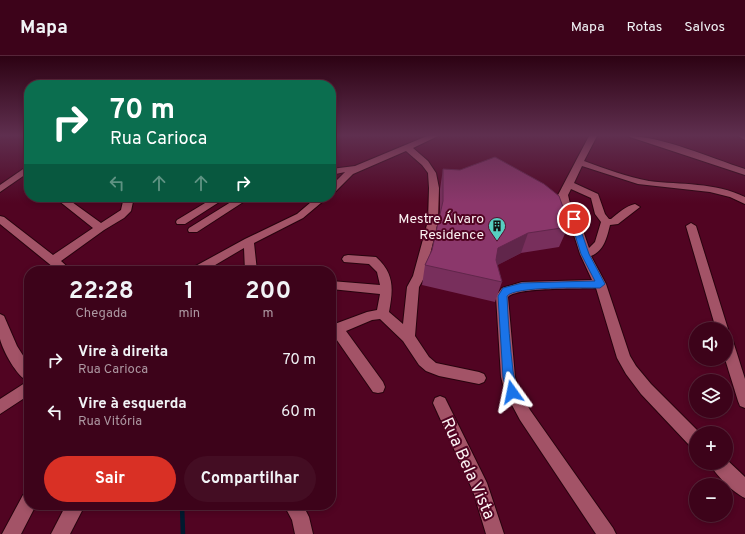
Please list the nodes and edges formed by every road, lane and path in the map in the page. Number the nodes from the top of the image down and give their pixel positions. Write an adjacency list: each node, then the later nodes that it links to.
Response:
1 (380, 158): 6 (street)
2 (421, 158): 39 (street)
3 (581, 158): 5 (street)
4 (705, 158): 8 (street)
5 (579, 162): 10 (street); 13 (street)
6 (360, 167): 7 (street); 11 (street)
7 (336, 171)
8 (745, 172)
9 (24, 173): 12 (street)
10 (568, 184): 22 (street); 27 (street)
11 (336, 186)
12 (0, 189)
13 (745, 201)
14 (65, 202): 24 (street)
15 (128, 202): 24 (street)
16 (214, 202): 21 (street)
17 (238, 202): 25 (street)
18 (317, 202): 26 (street)
19 (635, 207): 22 (street)
20 (0, 219): 29 (street)
21 (181, 222)
22 (606, 222): 27 (street)
23 (691, 226): 38 (street)
24 (100, 228): 29 (street)
25 (193, 230)
26 (249, 241): 31 (street); 32 (street)
27 (585, 254): 33 (street)
28 (348, 259): 35 (street)
29 (53, 261): 30 (street)
30 (60, 266)
31 (205, 266)
32 (251, 266)
33 (600, 284): 49 (street); 59 (street)
34 (336, 285): 35 (street)
35 (387, 290): 36 (street)
36 (384, 314): 39 (street); 44 (street)
37 (0, 319): 41 (street)
38 (720, 322)
39 (408, 337): 43 (street)
40 (733, 357): 42 (street)
41 (24, 368)
42 (740, 373): 46 (street)
43 (479, 378)
44 (378, 387)
45 (24, 390): 48 (street)
46 (745, 401)
47 (440, 403): 58 (street, Rua Bela Vista)
48 (0, 407)
49 (689, 433)
50 (725, 470): 51 (street)
51 (745, 489)
52 (24, 509): 55 (street)
53 (73, 510): 56 (street)
54 (296, 510): 57 (street)
55 (11, 534)
56 (60, 534)
57 (304, 534)
58 (496, 534)
59 (607, 534)

